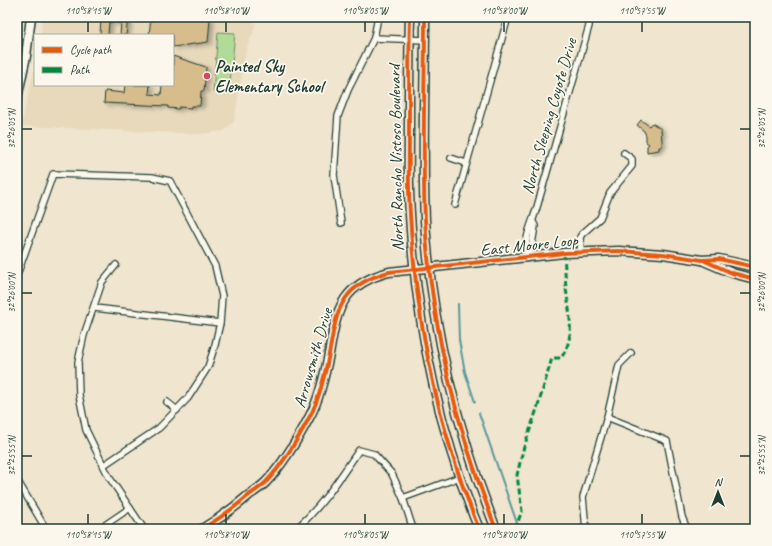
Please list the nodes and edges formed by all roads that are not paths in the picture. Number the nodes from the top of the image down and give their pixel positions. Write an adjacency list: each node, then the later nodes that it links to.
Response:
1 (31, 17): 10 (main road)
2 (378, 17): 7 (street)
3 (410, 17): 8 (main road, North Rancho Vistoso Boulevard)
4 (425, 17): 9 (main road, North Rancho Vistoso Boulevard)
5 (508, 17): 13 (street)
6 (590, 17): 17 (street, North Sleeping Coyote Drive)
7 (374, 38): 8 (street); 15 (street)
8 (409, 39): 9 (street); 22 (main road, North Rancho Vistoso Boulevard)
9 (425, 40): 21 (main road, North Rancho Vistoso Boulevard)
10 (17, 98)
11 (624, 153): 16 (street)
12 (451, 158): 13 (street)
13 (466, 163): 14 (street)
14 (454, 205)
15 (341, 223)
16 (581, 252): 17 (main road, East Moore Loop); 18 (main road, East Moore Loop)
17 (527, 258): 21 (main road, East Moore Loop)
18 (702, 260): 20 (main road, East Moore Loop); 24 (main road, East Moore Loop)
19 (116, 266): 25 (street)
20 (755, 267)
21 (430, 268): 22 (main road, East Moore Loop); 43 (main road, North Rancho Vistoso Boulevard)
22 (414, 270): 32 (main road, North Rancho Vistoso Boulevard); 39 (main road, Arrowsmith Drive)
23 (17, 275): 26 (street)
24 (755, 279)
25 (94, 308): 26 (street); 31 (street)
26 (220, 323): 29 (street)
27 (631, 353): 30 (street)
28 (167, 402): 29 (street)
29 (177, 410): 31 (street)
30 (607, 417): 44 (street); 45 (street)
31 (104, 465): 35 (street)
32 (460, 477): 34 (street); 42 (main road, North Rancho Vistoso Boulevard)
33 (17, 480): 36 (street)
34 (403, 498): 40 (street); 41 (street)
35 (130, 508): 37 (street); 38 (street)
36 (46, 529)
37 (99, 529)
38 (144, 529)
39 (202, 529)
40 (296, 529)
41 (412, 529)
42 (479, 529)
43 (496, 529)
44 (586, 529)
45 (687, 529)

